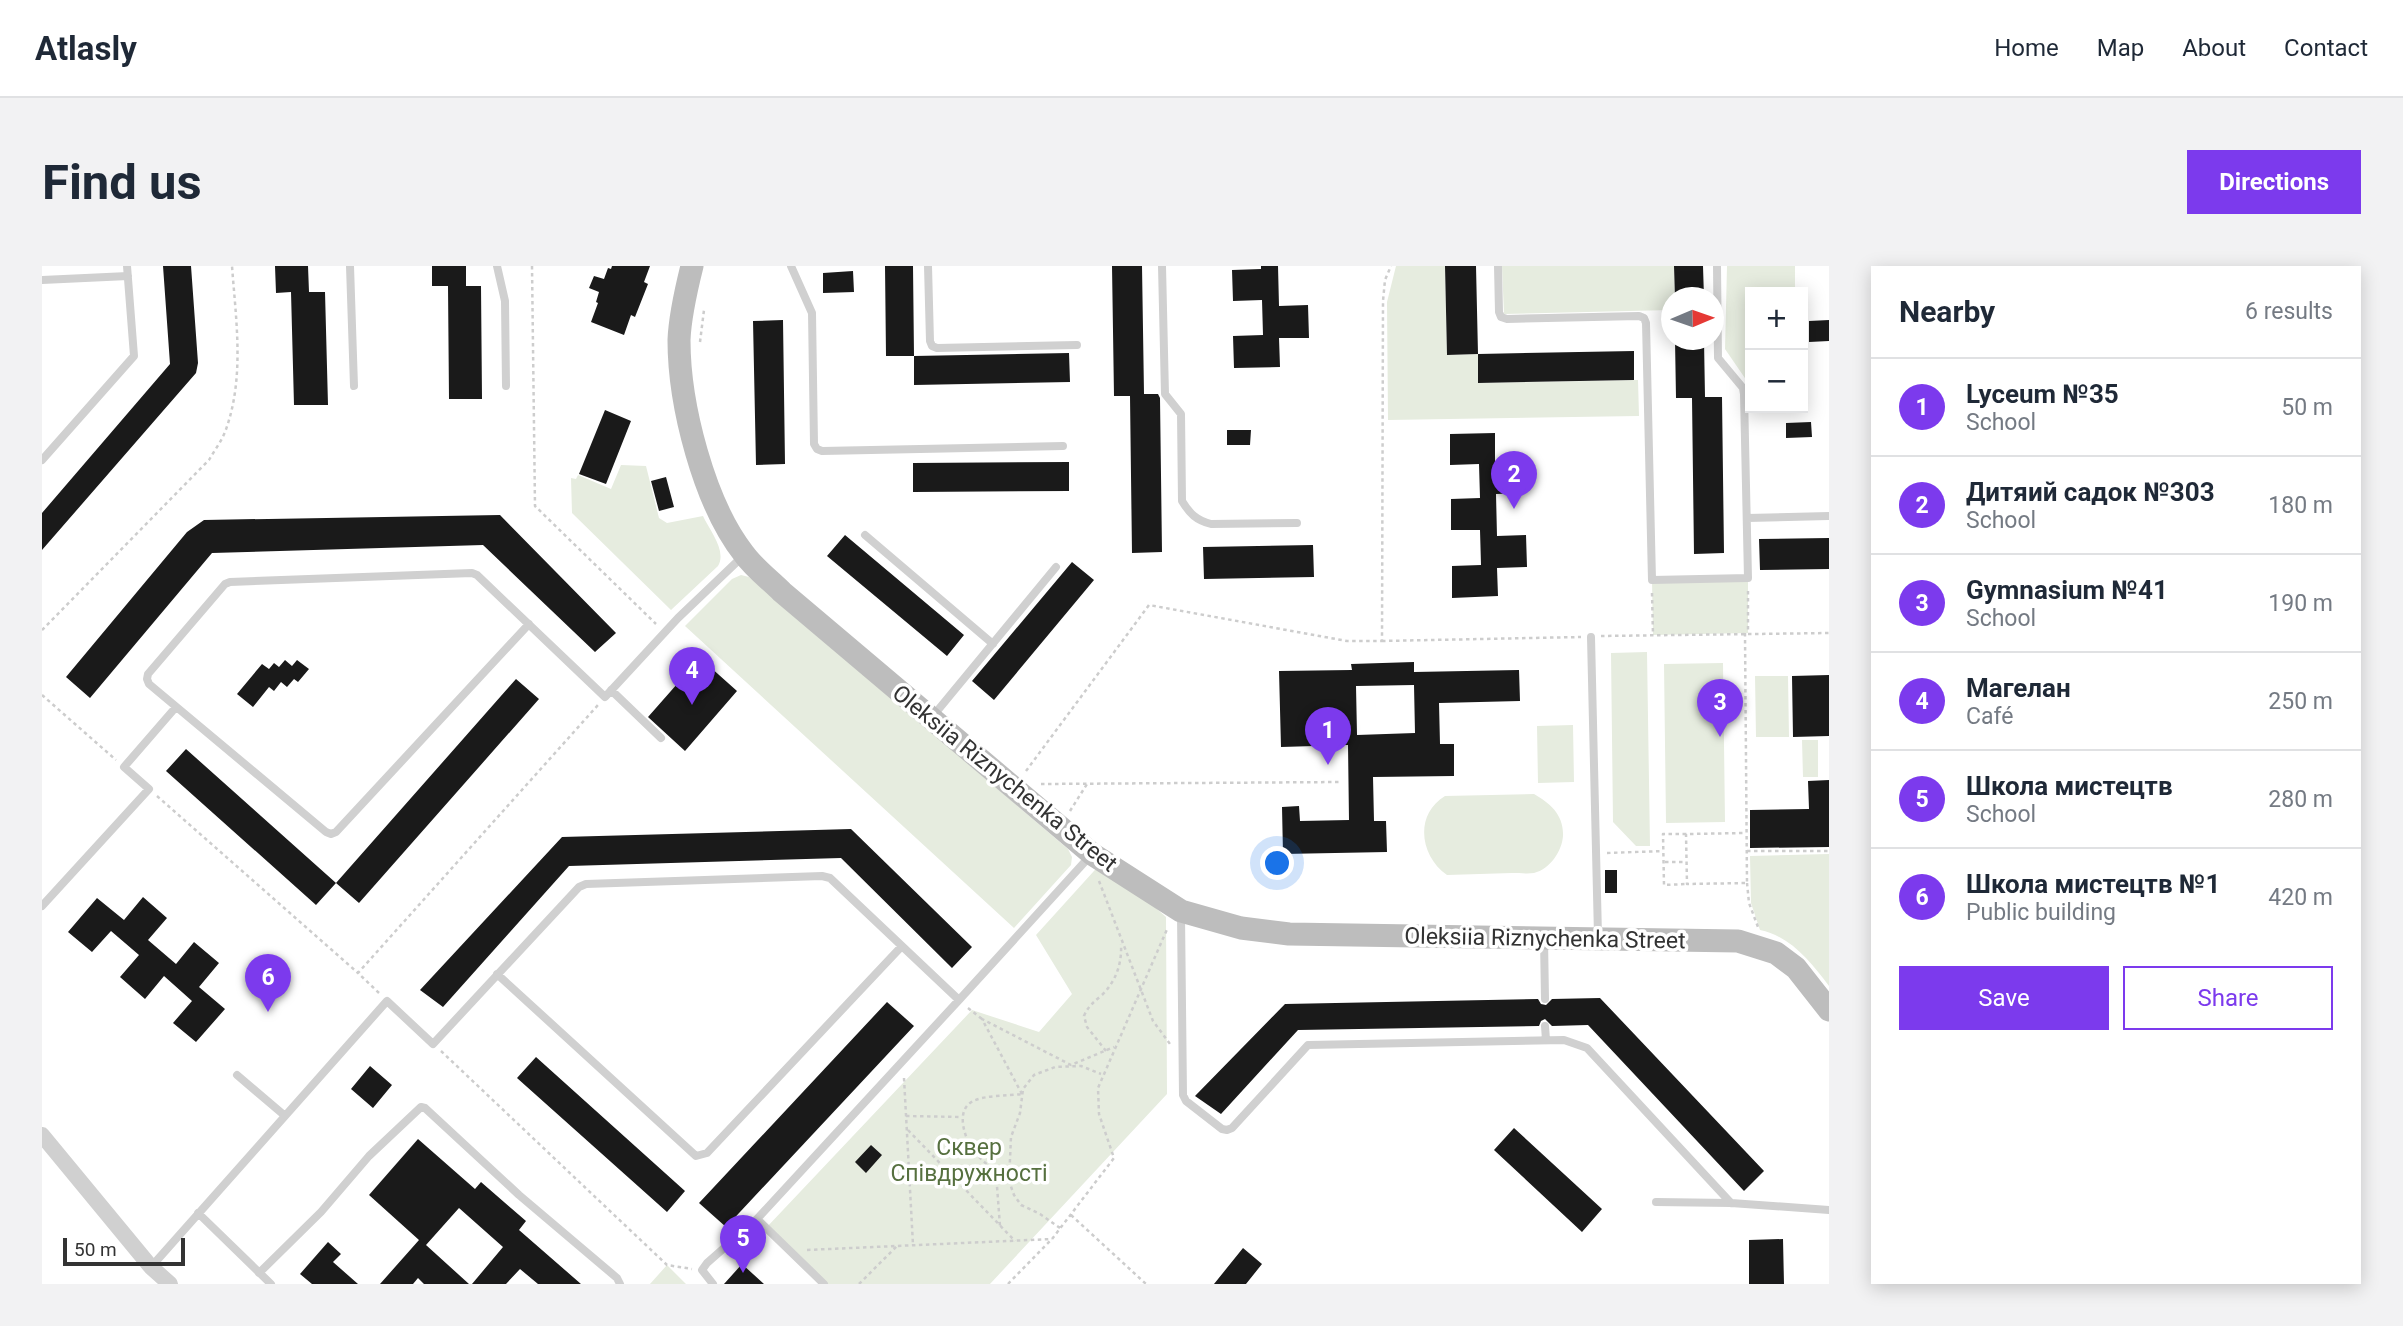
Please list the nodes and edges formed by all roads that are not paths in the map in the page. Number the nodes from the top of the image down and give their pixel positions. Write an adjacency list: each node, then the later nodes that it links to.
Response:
1 (127, 266): 10 (lane)
2 (351, 266): 13 (lane)
3 (497, 266): 14 (lane)
4 (692, 266): 21 (street, Oleksiia Riznychenka Street)
5 (791, 266): 15 (lane)
6 (928, 266): 12 (lane)
7 (1162, 266): 19 (lane)
8 (1498, 266): 18 (lane)
9 (1717, 266): 18 (lane)
10 (128, 276): 11 (lane); 16 (lane)
11 (42, 280)
12 (1077, 345)
13 (354, 386)
14 (506, 386)
15 (1063, 446)
16 (42, 460)
17 (1829, 516): 18 (lane)
18 (1746, 518)
19 (1297, 523)
20 (865, 535): 25 (lane)
21 (744, 555): 26 (lane); 28 (street, Oleksiia Riznychenka Street)
22 (1056, 567): 25 (lane)
23 (529, 624): 26 (lane); 27 (lane); 27 (lane)
24 (1591, 637): 34 (lane)
25 (993, 644): 28 (lane)
26 (611, 690): 29 (lane)
27 (176, 707): 31 (lane)
28 (931, 719): 30 (street, Oleksiia Riznychenka Street)
29 (661, 738)
30 (1089, 857): 32 (street, Oleksiia Riznychenka Street); 38 (lane)
31 (42, 906)
32 (1175, 917): 33 (street, Oleksiia Riznychenka Street); 41 (lane)
33 (1544, 939): 34 (street, Oleksiia Riznychenka Street); 37 (lane)
34 (1598, 939): 39 (street, Oleksiia Riznychenka Street)
35 (901, 947): 36 (lane); 36 (lane); 38 (lane)
36 (497, 974): 43 (lane)
37 (1545, 999)
38 (959, 1000): 49 (lane)
39 (1829, 1010)
40 (1545, 1026): 41 (lane)
41 (1546, 1040): 46 (lane)
42 (237, 1075): 43 (lane)
43 (284, 1115): 48 (lane)
44 (42, 1135): 50 (street)
45 (1656, 1202): 46 (lane)
46 (1731, 1203): 47 (lane)
47 (1829, 1210)
48 (198, 1213): 50 (lane); 51 (lane)
49 (757, 1219): 55 (lane); 56 (lane)
50 (151, 1267): 52 (street)
51 (259, 1273): 53 (lane); 54 (lane)
52 (170, 1284)
53 (271, 1284)
54 (620, 1284)
55 (713, 1284)
56 (824, 1284)

